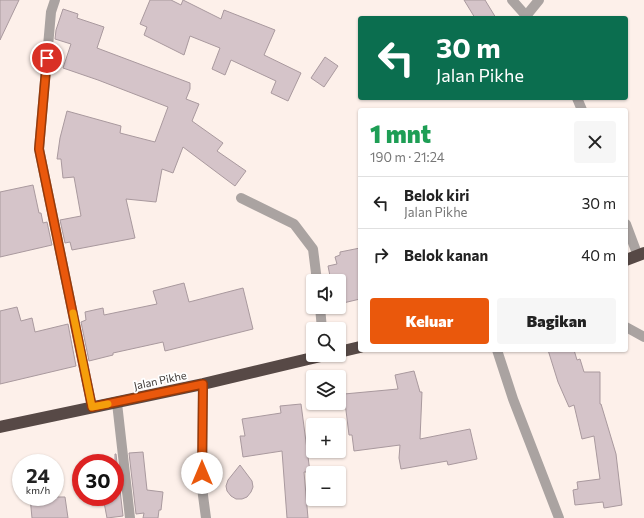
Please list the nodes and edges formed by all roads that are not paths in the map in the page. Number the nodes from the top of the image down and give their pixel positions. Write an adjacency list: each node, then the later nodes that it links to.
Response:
1 (56, 0): 19 (street)
2 (512, 0): 4 (street)
3 (539, 0): 5 (street)
4 (526, 16)
5 (528, 16)
6 (241, 198): 10 (street)
7 (628, 228): 8 (street)
8 (641, 254): 9 (highway)
9 (628, 259)
10 (316, 274)
11 (628, 328): 12 (street)
12 (644, 336)
13 (358, 347): 14 (highway)
14 (346, 350)
15 (498, 352): 23 (street)
16 (306, 360): 17 (highway, Jalan Pikhe)
17 (203, 384): 18 (highway, Jalan Pikhe); 22 (street)
18 (117, 403): 19 (highway, Jalan Pikhe); 21 (street)
19 (92, 407): 20 (highway, Jalan Pikhe)
20 (0, 427)
21 (130, 518)
22 (206, 518)
23 (559, 518)

